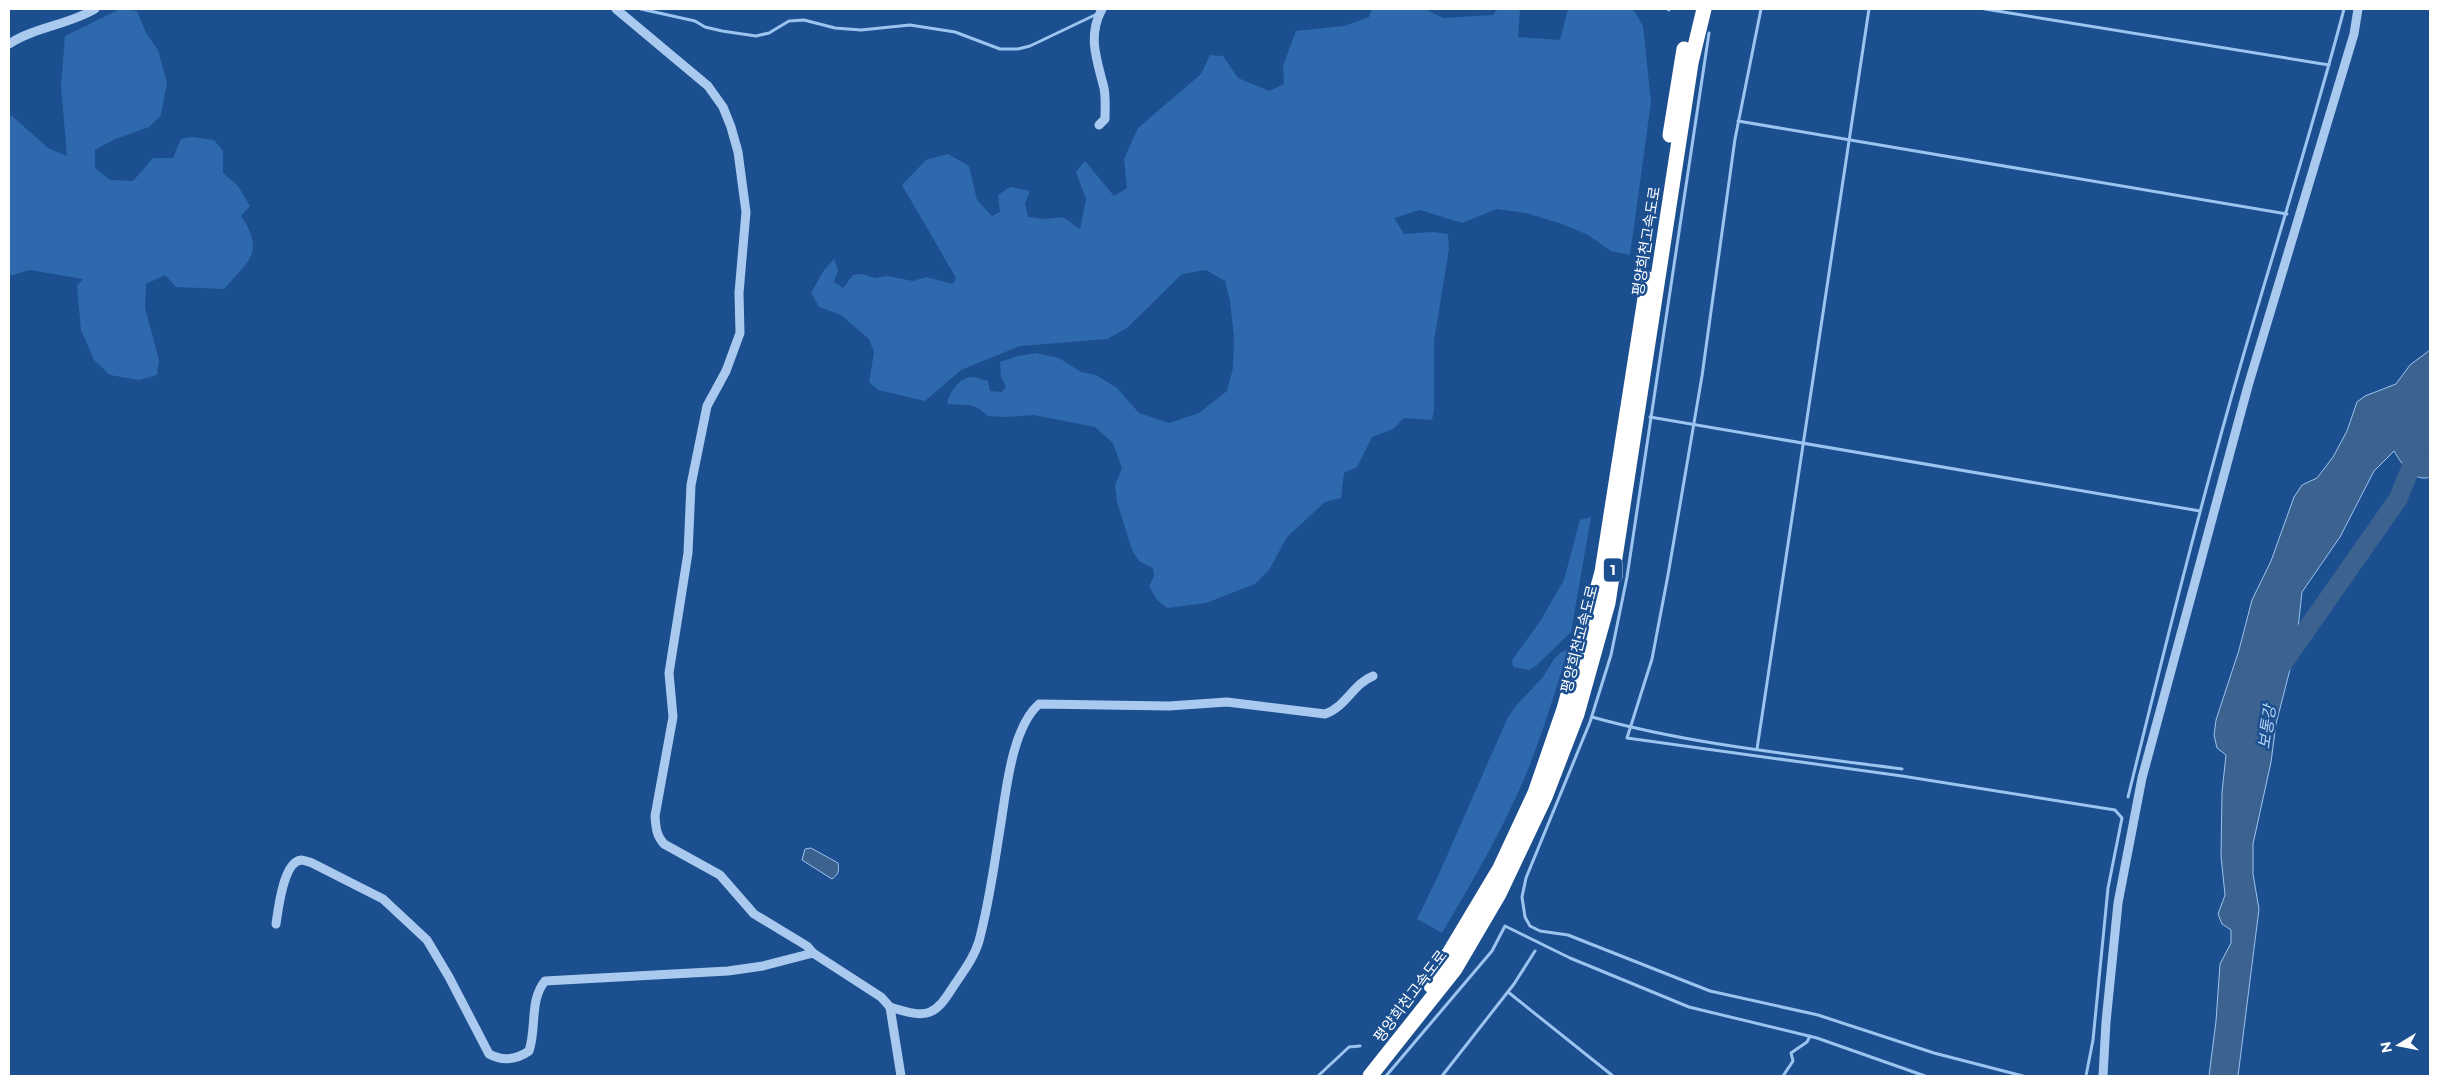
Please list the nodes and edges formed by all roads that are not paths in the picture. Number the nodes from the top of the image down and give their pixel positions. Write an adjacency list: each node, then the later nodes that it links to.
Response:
1 (95, 9): 7 (street)
2 (616, 9): 11 (street)
3 (1102, 9): 8 (street)
4 (1694, 9): 14 (highway, 평양희천고속도로 / 1)
5 (1704, 9): 15 (highway, 평양희천고속도로 / 1)
6 (2358, 9): 16 (street)
7 (9, 44)
8 (1099, 125)
9 (1373, 676): 12 (street)
10 (276, 924): 11 (street)
11 (813, 953): 12 (street)
12 (890, 1008): 13 (street)
13 (902, 1076)
14 (1358, 1076)
15 (1370, 1076)
16 (2103, 1076)

